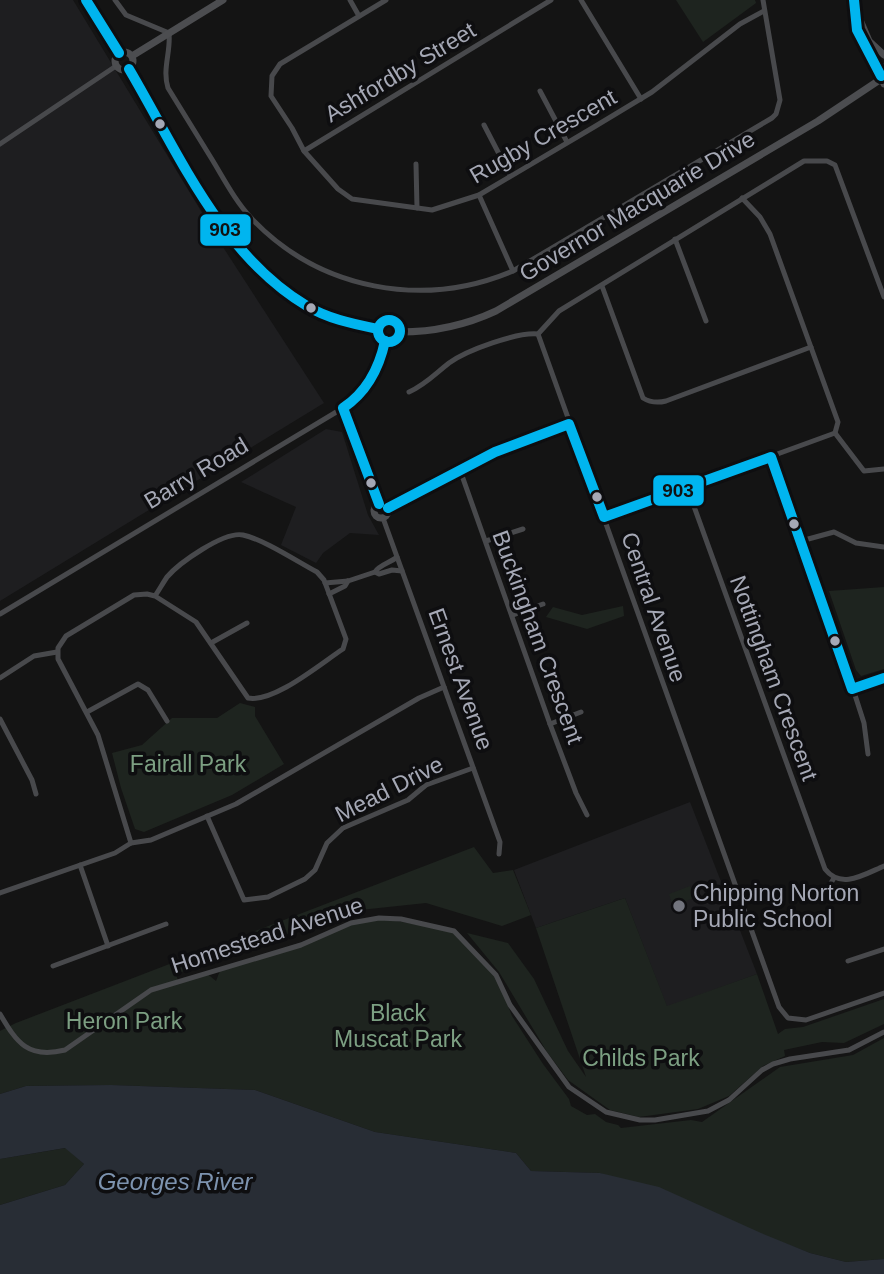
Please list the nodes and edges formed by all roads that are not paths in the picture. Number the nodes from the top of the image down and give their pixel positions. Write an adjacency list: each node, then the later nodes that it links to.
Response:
1 (86, 0): 16 (main road)
2 (116, 0): 15 (street)
3 (206, 0): 11 (street)
4 (223, 0): 11 (main road)
5 (349, 0): 14 (street)
6 (386, 0): 14 (street, Rugby Crescent)
7 (551, 0): 28 (street, Ashfordby Street)
8 (581, 0): 24 (street)
9 (763, 0): 12 (street)
10 (855, 0): 13 (main road)
11 (210, 8): 15 (main road)
12 (764, 12): 24 (street, Rugby Crescent); 35 (street)
13 (856, 13): 17 (main road); 22 (main road)
14 (359, 16): 28 (street, Rugby Crescent)
15 (169, 33): 18 (main road); 35 (street)
16 (119, 53): 18 (main road); 19 (main road)
17 (884, 55)
18 (132, 56): 21 (main road)
19 (117, 66): 21 (main road); 27 (street)
20 (884, 67): 22 (main road)
21 (129, 69): 39 (main road)
22 (882, 80): 40 (main road, Governor Macquarie Drive)
23 (540, 91): 26 (street)
24 (641, 99): 26 (street, Rugby Crescent)
25 (484, 125): 30 (street)
26 (567, 142): 30 (street, Rugby Crescent)
27 (0, 144)
28 (304, 151): 33 (street, Rugby Crescent)
29 (416, 164): 33 (street)
30 (510, 175): 31 (street, Rugby Crescent)
31 (479, 195): 33 (street, Rugby Crescent); 35 (street)
32 (742, 198): 34 (street); 37 (street); 43 (street)
33 (417, 208)
34 (675, 239): 36 (street); 38 (street)
35 (513, 271)
36 (602, 286): 41 (street); 43 (street)
37 (884, 297)
38 (706, 321)
39 (378, 329): 40 (main road); 42 (main road)
40 (400, 332): 42 (main road)
41 (538, 334): 44 (street); 46 (street, Central Avenue)
42 (385, 341): 45 (main road, Barry Road)
43 (811, 347): 47 (street)
44 (409, 392)
45 (343, 408): 52 (main road); 68 (street, Barry Road)
46 (569, 424): 50 (street); 54 (street, Central Avenue)
47 (835, 433): 48 (street); 49 (street)
48 (771, 457): 51 (street); 58 (street)
49 (884, 469)
50 (460, 470): 53 (street); 57 (street, Buckingham Crescent)
51 (687, 487): 54 (street); 91 (street, Nottingham Crescent)
52 (379, 504): 53 (main road); 55 (main road)
53 (388, 508): 55 (main road)
54 (604, 517): 99 (street, Central Avenue)
55 (383, 518): 60 (street, Ernest Avenue)
56 (523, 529): 57 (street)
57 (486, 541): 69 (street, Buckingham Crescent)
58 (801, 541): 59 (street); 76 (street)
59 (884, 547)
60 (397, 557): 61 (street, Ernest Avenue); 62 (street)
61 (402, 571): 62 (street); 75 (street, Ernest Avenue)
62 (375, 572): 63 (street)
63 (348, 581): 64 (street); 65 (street)
64 (325, 583): 65 (street); 66 (street)
65 (329, 594): 71 (street)
66 (155, 596): 71 (street); 72 (street)
67 (543, 604): 69 (street)
68 (0, 614)
69 (513, 615): 81 (street, Buckingham Crescent)
70 (247, 624): 71 (street)
71 (211, 643)
72 (57, 652): 73 (street); 77 (street)
73 (0, 678)
74 (884, 678): 76 (street)
75 (444, 687): 83 (street, Ernest Avenue); 86 (street)
76 (852, 689): 82 (street)
77 (87, 712): 80 (street); 87 (street)
78 (581, 712): 81 (street)
79 (0, 719): 84 (street)
80 (166, 721)
81 (550, 724): 85 (street, Buckingham Crescent)
82 (868, 754)
83 (473, 768): 86 (street, Mead Drive); 88 (street, Ernest Avenue)
84 (36, 794)
85 (587, 815)
86 (206, 816): 87 (street)
87 (131, 843): 89 (street)
88 (499, 855)
89 (80, 864): 93 (street); 95 (street)
90 (884, 866): 91 (street)
91 (834, 877): 92 (street)
92 (826, 891)
93 (0, 893)
94 (166, 924): 95 (street)
95 (108, 946): 98 (street)
96 (884, 949): 97 (street)
97 (848, 961)
98 (53, 966)
99 (884, 993)
100 (0, 1014): 101 (street, Homestead Avenue)
101 (884, 1032)

